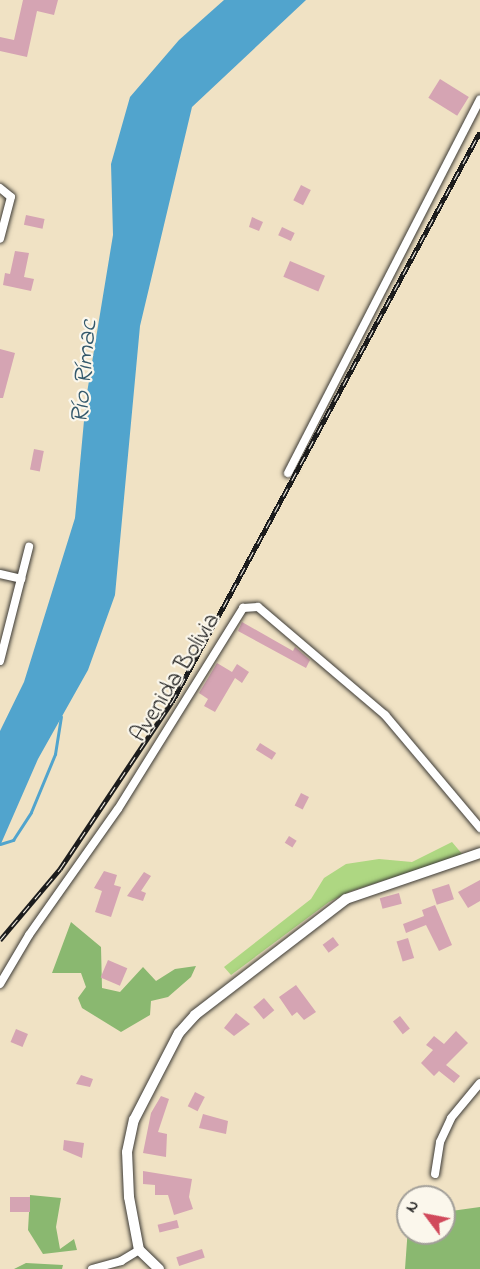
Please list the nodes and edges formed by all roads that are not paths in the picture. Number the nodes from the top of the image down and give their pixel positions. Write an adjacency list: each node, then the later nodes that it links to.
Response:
1 (480, 100): 4 (street)
2 (0, 188): 3 (street)
3 (0, 239)
4 (288, 472)
5 (29, 547): 7 (street)
6 (0, 574): 7 (street)
7 (21, 579): 8 (street)
8 (0, 661)
9 (480, 828): 11 (street, Avenida Bolivia)
10 (480, 853): 14 (street)
11 (0, 984)
12 (480, 1083): 13 (street)
13 (435, 1174)
14 (139, 1250): 15 (street); 16 (street)
15 (92, 1269)
16 (159, 1269)

